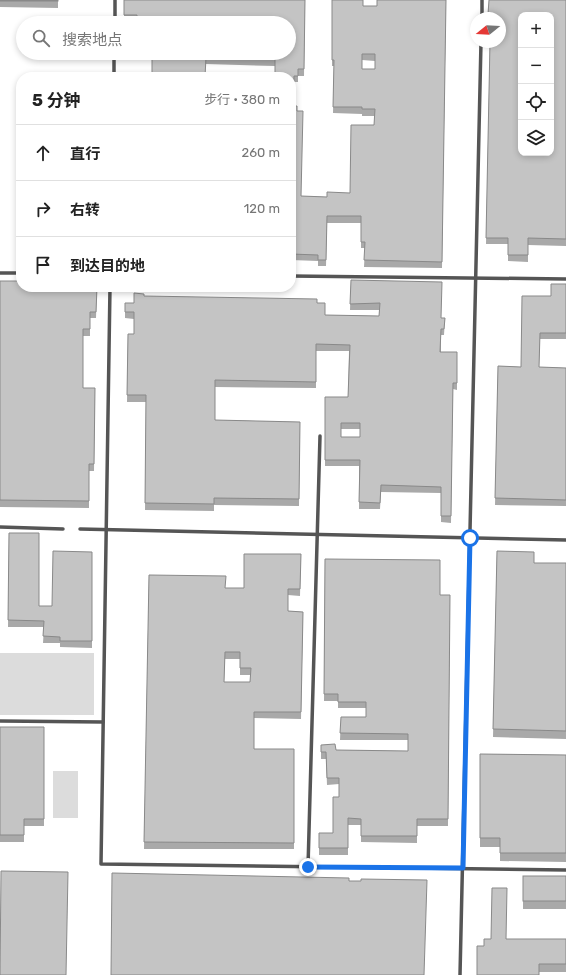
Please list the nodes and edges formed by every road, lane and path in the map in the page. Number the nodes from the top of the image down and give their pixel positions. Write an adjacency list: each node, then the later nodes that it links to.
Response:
1 (115, 0): 4 (lane)
2 (482, 0): 3 (lane)
3 (482, 12)
4 (115, 16)
5 (481, 48): 11 (lane)
6 (114, 60): 7 (lane)
7 (114, 72)
8 (0, 273): 9 (lane)
9 (16, 273)
10 (296, 276): 11 (lane)
11 (476, 278): 12 (lane); 20 (lane)
12 (566, 279)
13 (110, 292): 18 (lane)
14 (320, 436): 19 (lane)
15 (0, 527): 16 (lane)
16 (64, 529)
17 (80, 529): 18 (lane)
18 (106, 530): 19 (lane); 23 (lane)
19 (317, 534): 20 (lane); 24 (lane)
20 (470, 538): 21 (lane); 25 (lane)
21 (566, 540)
22 (0, 721): 23 (lane)
23 (103, 722): 24 (lane)
24 (308, 867): 25 (lane)
25 (463, 868): 26 (lane); 27 (lane)
26 (566, 870)
27 (460, 975)

